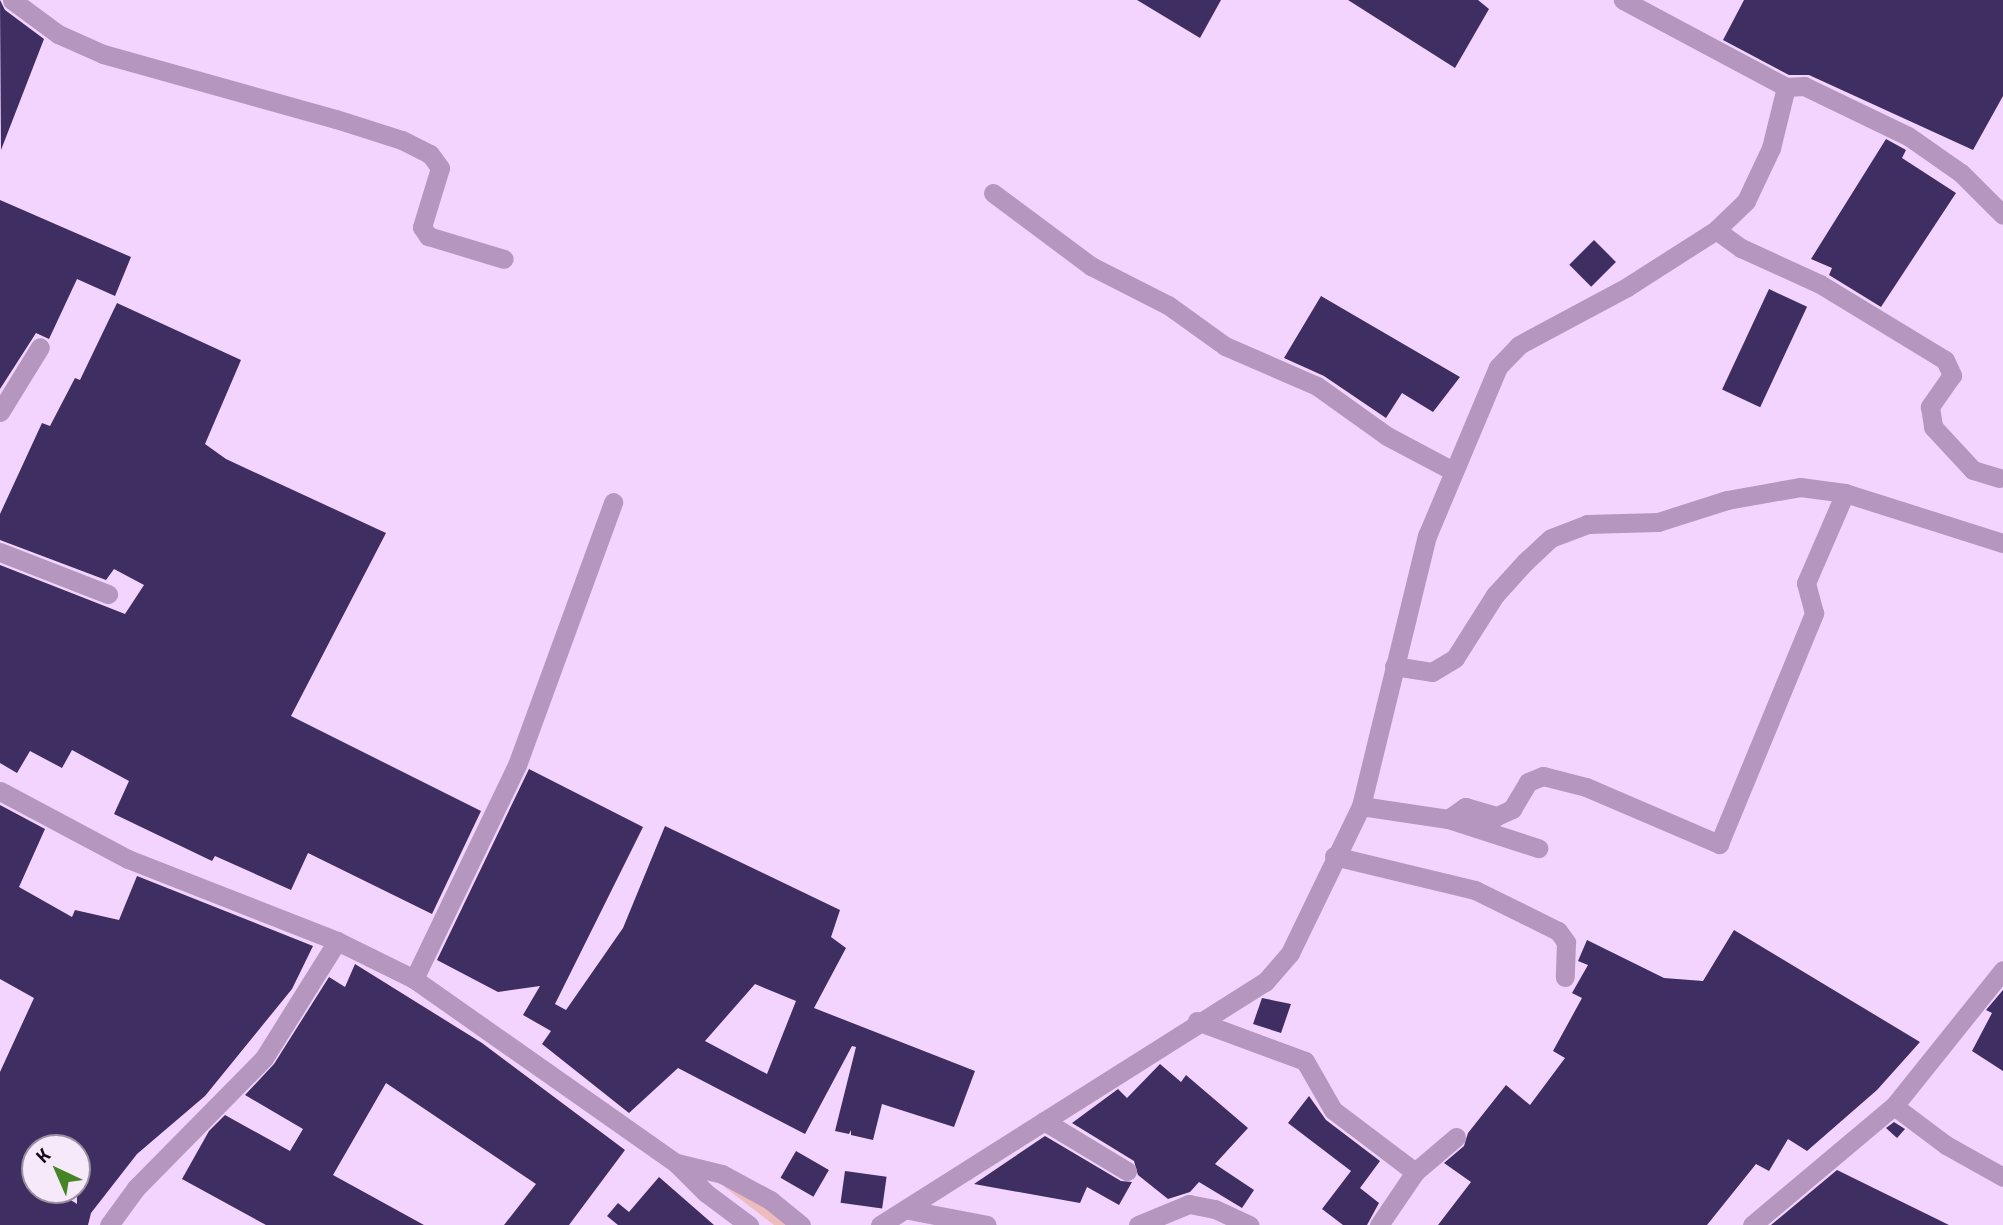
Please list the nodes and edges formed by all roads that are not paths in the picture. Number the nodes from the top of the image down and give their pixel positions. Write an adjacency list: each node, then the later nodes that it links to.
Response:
1 (12, 0): 7 (street)
2 (1623, 0): 3 (street)
3 (1786, 87): 5 (street); 6 (street)
4 (993, 193): 10 (street)
5 (2003, 215)
6 (1716, 230): 10 (street); 11 (street)
7 (504, 259)
8 (40, 347): 9 (street)
9 (0, 412)
10 (1453, 471): 17 (street)
11 (1999, 478)
12 (1845, 493): 14 (street); 17 (street); 20 (street)
13 (614, 502): 26 (street)
14 (2003, 543)
15 (0, 552): 16 (street)
16 (108, 594)
17 (1394, 666): 19 (street)
18 (0, 791): 23 (street)
19 (1361, 806): 20 (street); 22 (street)
20 (1448, 819): 21 (street)
21 (1538, 848)
22 (1334, 856): 25 (street); 27 (street)
23 (337, 941): 26 (street); 36 (street)
24 (2003, 970): 28 (street)
25 (1565, 977)
26 (414, 979): 31 (street)
27 (1197, 1021): 29 (street); 33 (street)
28 (1894, 1106): 34 (street); 44 (street)
29 (1044, 1121): 32 (street); 35 (street)
30 (1456, 1136): 33 (street)
31 (676, 1163): 37 (street); 38 (street)
32 (1127, 1171)
33 (1415, 1172): 43 (street)
34 (2003, 1177)
35 (909, 1210): 39 (street); 40 (street)
36 (109, 1225)
37 (749, 1225)
38 (801, 1225)
39 (880, 1225)
40 (987, 1225)
41 (1138, 1225): 42 (street)
42 (1249, 1225)
43 (1378, 1225)
44 (1752, 1225)

